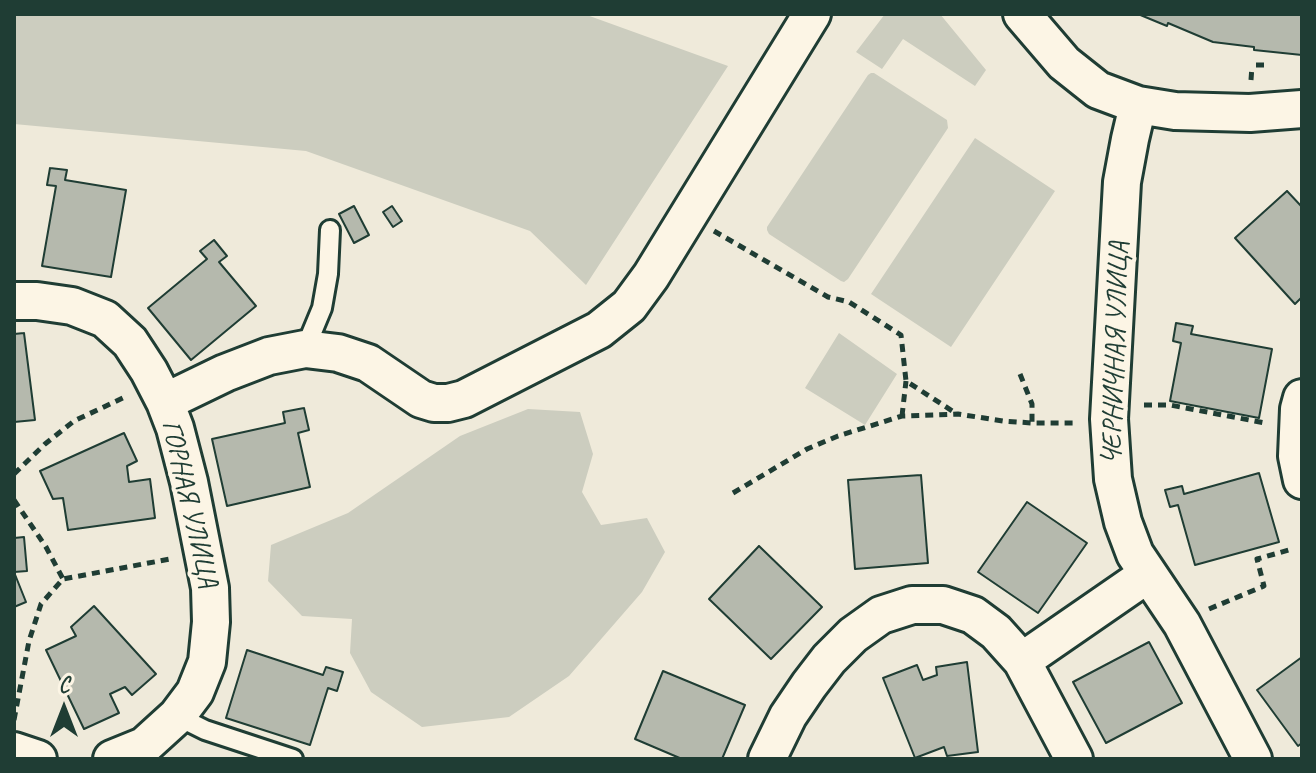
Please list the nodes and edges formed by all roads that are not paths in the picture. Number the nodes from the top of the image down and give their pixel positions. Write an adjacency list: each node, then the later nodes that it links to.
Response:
1 (812, 14): 7 (street)
2 (1022, 14): 3 (street)
3 (1138, 105): 4 (street); 11 (street, ЧЕРНИЧНАЯ УЛИЦА)
4 (1302, 109)
5 (330, 230): 7 (lane)
6 (14, 301): 8 (street, ГОРНАЯ УЛИЦА)
7 (305, 349): 8 (street)
8 (160, 393): 13 (street, ГОРНАЯ УЛИЦА)
9 (1302, 398): 10 (street)
10 (1302, 480)
11 (1148, 574): 12 (street); 20 (street, ЧЕРНИЧНАЯ УЛИЦА)
12 (1022, 661): 18 (street); 19 (street)
13 (177, 716): 16 (street, ГОРНАЯ УЛИЦА); 17 (lane)
14 (14, 751): 15 (street)
15 (38, 759)
16 (112, 759)
17 (293, 759)
18 (767, 759)
19 (1074, 759)
20 (1253, 759)

